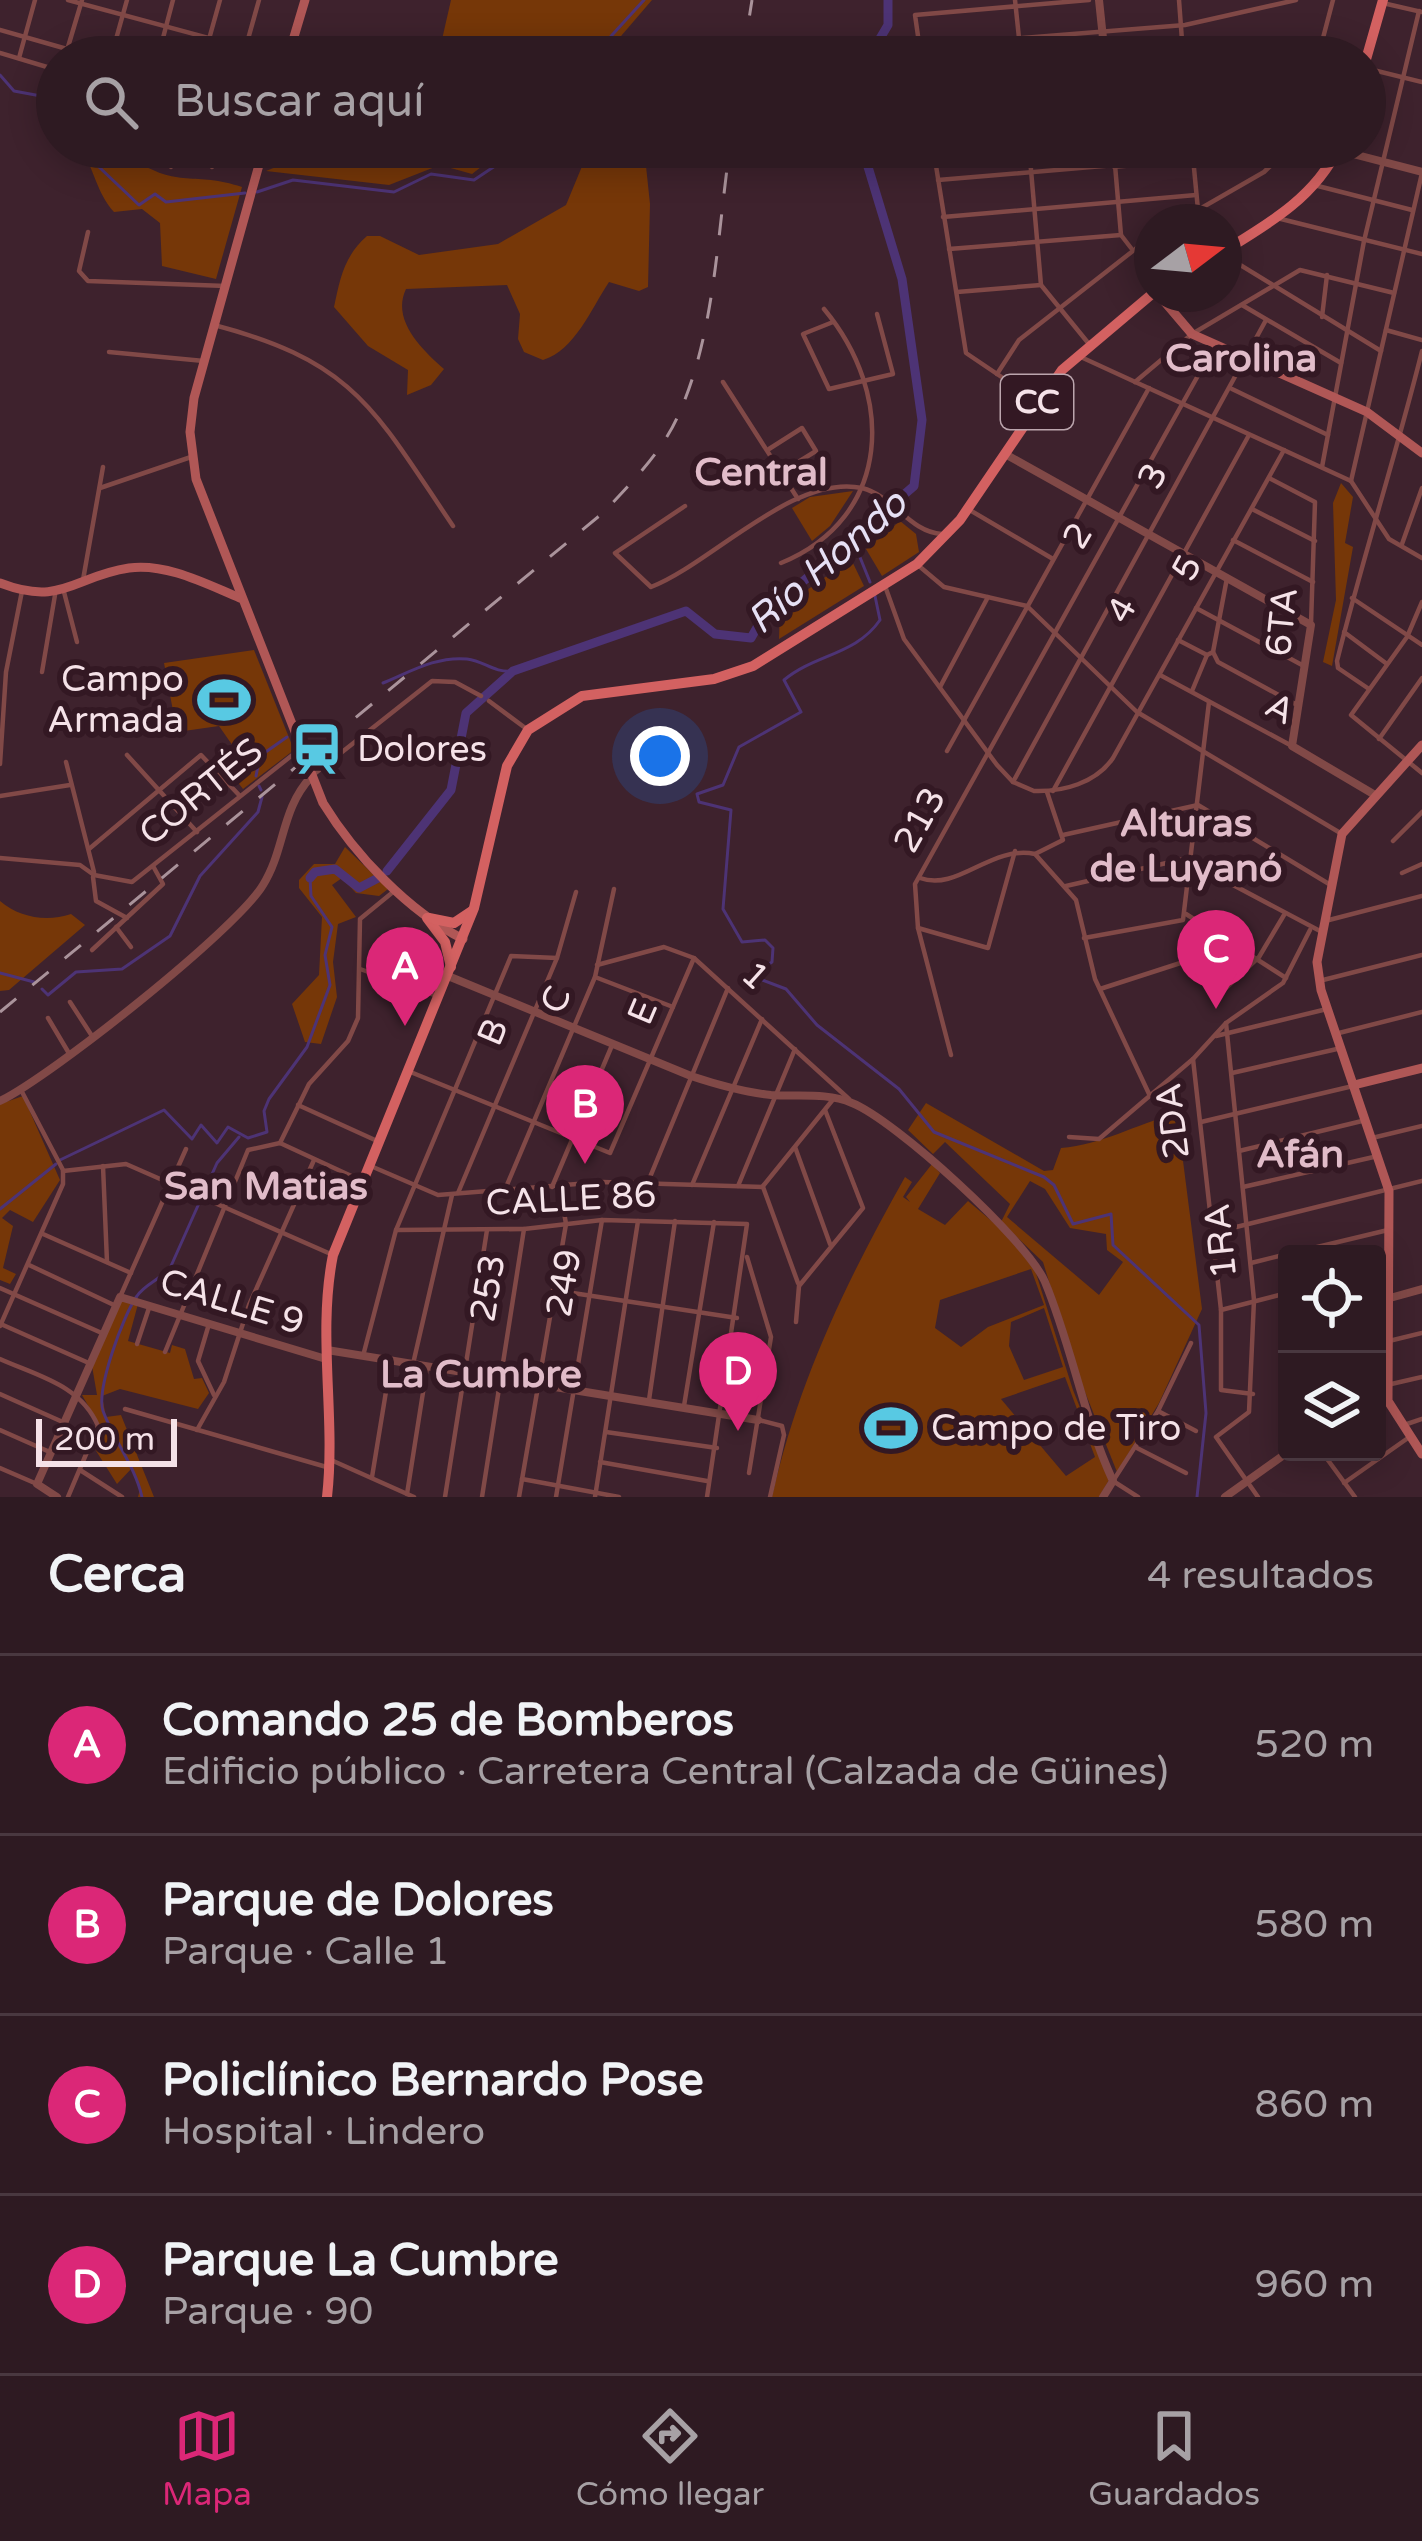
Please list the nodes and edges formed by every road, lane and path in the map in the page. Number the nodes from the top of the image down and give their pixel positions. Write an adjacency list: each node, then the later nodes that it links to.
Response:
1 (35, 0): 38 (street)
2 (68, 0): 15 (street)
3 (127, 0): 19 (street)
4 (173, 0): 21 (street)
5 (220, 0): 28 (street)
6 (259, 0): 29 (street)
7 (304, 0): 30 (main road)
8 (979, 0): 17 (street)
9 (1090, 0): 16 (street)
10 (1099, 0): 23 (street)
11 (1179, 0): 20 (street)
12 (1296, 0): 20 (street)
13 (1333, 0): 36 (street)
14 (1382, 1): 18 (street); 37 (main road)
15 (81, 2): 19 (street); 24 (street)
16 (1015, 3): 17 (street); 32 (street)
17 (981, 9): 31 (street)
18 (1421, 12): 44 (street)
19 (123, 15): 21 (street); 25 (street)
20 (1181, 25): 23 (street); 35 (street)
21 (166, 26): 26 (street); 27 (street)
22 (0, 30): 38 (street)
23 (1102, 31): 33 (street); 34 (street)
24 (71, 36)
25 (117, 36)
26 (163, 36)
27 (202, 36)
28 (210, 36)
29 (248, 36)
30 (291, 36)
31 (918, 36)
32 (1019, 36)
33 (1050, 36)
34 (1103, 36)
35 (1182, 36)
36 (1324, 36)
37 (1372, 36)
38 (25, 37): 39 (street); 41 (street)
39 (36, 40)
40 (0, 52): 41 (street)
41 (19, 58): 42 (street)
42 (36, 63)
43 (1386, 70): 44 (street)
44 (1404, 77): 45 (street); 46 (street)
45 (1422, 82)
46 (1386, 150)
47 (1386, 163): 57 (street)
48 (258, 168): 84 (main road)
49 (936, 168): 59 (street)
50 (1031, 168): 58 (street)
51 (1084, 168): 58 (street)
52 (1115, 168): 63 (street)
53 (1194, 168): 61 (street)
54 (1268, 168): 65 (street)
55 (1323, 168): 60 (main road)
56 (1381, 168): 62 (street)
57 (1422, 172): 67 (street)
58 (1031, 173): 59 (street); 66 (street)
59 (938, 180): 68 (street)
60 (1314, 185): 62 (street); 69 (main road)
61 (1196, 195): 63 (street); 64 (street)
62 (1373, 201): 67 (street); 73 (street)
63 (1118, 202): 66 (street); 71 (street)
64 (1197, 204)
65 (1208, 204)
66 (1034, 209): 68 (street); 74 (street)
67 (1412, 210): 78 (street)
68 (943, 217): 77 (street)
69 (1277, 218): 72 (main road); 73 (street)
70 (88, 232): 84 (street)
71 (1121, 235): 74 (street); 76 (street)
72 (1242, 241)
73 (1364, 241): 78 (street); 82 (street)
74 (1037, 242): 77 (street); 83 (street)
75 (1134, 246): 76 (street)
76 (1131, 248): 89 (street)
77 (949, 249): 86 (street)
78 (1403, 250): 79 (street); 87 (street)
79 (1422, 254)
80 (1242, 266): 85 (street)
81 (1327, 275): 82 (street); 85 (street); 95 (street)
82 (1356, 284): 87 (street); 101 (street)
83 (1041, 285): 86 (street); 89 (street)
84 (226, 286): 98 (main road)
85 (1271, 288): 88 (street); 95 (street)
86 (957, 292): 112 (street)
87 (1394, 293): 99 (street)
88 (1242, 305): 96 (street)
89 (1059, 307): 103 (street); 112 (street)
90 (824, 309): 97 (street)
91 (1134, 310): 103 (main road, CC)
92 (1172, 312): 100 (main road)
93 (1230, 312): 100 (street)
94 (877, 314): 114 (street)
95 (1322, 318): 101 (street)
96 (1266, 320): 109 (street, 3); 111 (street)
97 (834, 322): 114 (street); 114 (street)
98 (214, 325): 110 (main road); 146 (street)
99 (1386, 330): 102 (street); 105 (street)
100 (1192, 334): 104 (main road); 115 (street)
101 (1350, 335): 105 (street); 111 (street)
102 (1422, 340)
103 (1089, 344): 108 (main road, CC)
104 (1215, 345): 109 (main road); 120 (street, 2)
105 (1381, 351): 121 (street)
106 (1422, 351): 125 (street)
107 (109, 352): 110 (street)
108 (1077, 355): 115 (street); 119 (main road, CC)
109 (1248, 360): 117 (street, 3); 118 (main road)
110 (204, 361): 130 (main road)
111 (1343, 364): 118 (street)
112 (997, 374): 119 (street)
113 (723, 382): 126 (street)
114 (860, 382): 137 (street)
115 (1135, 382): 116 (street)
116 (1149, 388): 120 (street); 140 (street)
117 (1232, 389): 122 (street, 3); 124 (street)
118 (1336, 399): 121 (main road); 124 (street)
119 (1037, 401): 128 (main road, CC)
120 (1182, 403): 122 (street); 144 (street, 2)
121 (1367, 412): 125 (main road); 135 (street)
122 (1216, 418): 123 (street); 149 (street, 3)
123 (1249, 435): 127 (street); 153 (street, 4)
124 (1328, 436): 132 (street)
125 (1400, 439): 129 (main road); 145 (street)
126 (769, 448): 133 (street); 133 (street)
127 (1284, 450): 132 (street); 134 (street, 5)
128 (1004, 453): 140 (street); 142 (main road, CC)
129 (1422, 453)
130 (190, 457): 136 (street); 168 (main road)
131 (104, 467): 136 (street)
132 (1322, 467): 135 (street)
133 (782, 472): 139 (street)
134 (1269, 478): 143 (street, 5); 151 (street, 6TA)
135 (1351, 481): 145 (street)
136 (100, 488): 163 (street)
137 (863, 488): 139 (street); 147 (street); 157 (street)
138 (1422, 488): 152 (street)
139 (798, 499): 141 (street)
140 (1086, 500): 144 (street); 156 (street)
141 (685, 506)
142 (968, 508): 148 (main road, CC); 156 (street)
143 (1252, 509): 150 (street, 5); 151 (street)
144 (1119, 519): 149 (street); 174 (street, 2)
145 (1376, 523): 152 (street); 167 (street)
146 (453, 526)
147 (920, 528): 148 (street); 155 (street)
148 (948, 534): 155 (main road, CC)
149 (1151, 536): 153 (street); 181 (street, 3)
150 (1233, 540): 158 (street, 5); 161 (street)
151 (1315, 542): 161 (street, 6TA)
152 (1401, 547): 154 (street)
153 (1183, 555): 158 (street); 188 (street, 4)
154 (1422, 557)
155 (922, 560): 162 (main road, CC); 166 (street)
156 (1053, 560): 170 (street)
157 (781, 563)
158 (1215, 572): 159 (street); 171 (street, 5)
159 (1227, 578): 172 (street); 173 (street)
160 (0, 583): 164 (main road)
161 (1313, 583): 173 (street, 6TA)
162 (882, 585): 189 (street); 199 (main road, CC)
163 (82, 586): 165 (main road); 168 (main road)
164 (22, 591): 165 (main road); 187 (street)
165 (60, 593): 178 (street); 184 (street)
166 (989, 595): 170 (street); 189 (street)
167 (1351, 597): 175 (street); 176 (street)
168 (240, 598): 203 (main road)
169 (1422, 602): 176 (street)
170 (1027, 606): 174 (street); 198 (street)
171 (1196, 608): 172 (street); 177 (street, 5)
172 (1218, 619): 180 (street); 183 (street)
173 (1311, 625): 183 (street, 6TA)
174 (1056, 629): 181 (street); 205 (street, 213)
175 (1344, 632): 182 (street); 190 (street)
176 (1407, 637): 179 (street); 182 (street)
177 (1178, 640): 180 (street); 185 (street, 5)
178 (77, 642)
179 (1422, 646)
180 (1210, 654): 191 (street); 195 (street)
181 (1083, 656): 188 (street); 213 (street, 3)
182 (1387, 664): 190 (street)
183 (1305, 667): 195 (street, 6TA)
184 (42, 672)
185 (1159, 674): 191 (street, A); 196 (street, 5)
186 (1422, 678): 200 (street)
187 (3, 685): 197 (street)
188 (1111, 685): 196 (street); 216 (street, 4)
189 (940, 687): 198 (street)
190 (1369, 689): 200 (street)
191 (1192, 692): 194 (street, A)
192 (481, 695): 212 (street)
193 (489, 701): 199 (street)
194 (1209, 702): 201 (street, A); 206 (street)
195 (1299, 706): 201 (street, 6TA)
196 (1137, 712): 206 (street); 216 (street, 5)
197 (3, 716): 210 (street)
198 (964, 721): 204 (street); 205 (street)
199 (528, 730): 242 (main road)
200 (1379, 739): 208 (street)
201 (1292, 746): 218 (street, A)
202 (1422, 746): 208 (main road)
203 (300, 749): 212 (main road); 217 (street, CORTÉS)
204 (947, 751)
205 (988, 751): 213 (street); 235 (street, 213)
206 (1204, 754): 220 (street); 223 (street)
207 (127, 755): 215 (street)
208 (1408, 761): 211 (street); 218 (main road)
209 (66, 762): 214 (street)
210 (0, 764)
211 (1422, 773)
212 (311, 777): 237 (main road); 282 (street)
213 (1013, 782): 216 (street)
214 (70, 785): 219 (street); 226 (street)
215 (159, 791): 217 (street); 222 (street); 226 (street)
216 (1050, 791): 224 (street)
217 (239, 795): 222 (street, CORTÉS)
218 (1375, 795): 223 (main road)
219 (0, 796)
220 (1198, 805): 224 (street); 230 (street); 236 (street)
221 (1422, 812): 225 (street)
222 (197, 832): 232 (street, CORTÉS)
223 (1342, 834): 236 (main road)
224 (1063, 838): 228 (street)
225 (1393, 841)
226 (89, 849): 233 (street)
227 (1016, 850): 228 (street); 235 (street); 249 (street)
228 (1036, 854): 238 (street)
229 (0, 858): 233 (street, CORTÉS)
230 (1192, 861): 238 (street); 243 (street); 244 (street)
231 (1422, 864): 234 (street)
232 (153, 866): 233 (street, CORTÉS); 245 (street)
233 (94, 873): 245 (street)
234 (1402, 873)
235 (919, 878): 249 (street, 213)
236 (1329, 884): 247 (main road)
237 (394, 885): 246 (main road); 261 (street)
238 (1066, 886): 251 (street)
239 (614, 889): 260 (street, C)
240 (576, 892): 258 (street, B)
241 (1422, 896): 247 (street)
242 (474, 908): 246 (main road); 252 (main road)
243 (1284, 915): 250 (street); 257 (street)
244 (1185, 917): 251 (street); 253 (street)
245 (127, 918): 248 (street)
246 (427, 918): 252 (main road); 262 (main road)
247 (1323, 926): 250 (street); 265 (main road)
248 (116, 927): 254 (street); 255 (street)
249 (918, 928): 288 (street, 213)
250 (1310, 930): 264 (street)
251 (1084, 938): 268 (street)
252 (463, 939): 262 (main road)
253 (1236, 946): 257 (street); 268 (street)
254 (130, 947)
255 (92, 950)
256 (1422, 955): 265 (street)
257 (1258, 957): 264 (street); 267 (street)
258 (557, 958): 269 (street); 274 (street, B)
259 (694, 958): 260 (street, 1); 266 (street, 1); 272 (street, E)
260 (597, 965): 263 (street, C)
261 (360, 969): 270 (street); 304 (street)
262 (449, 972): 269 (street); 270 (main road)
263 (595, 977): 272 (street); 279 (street, C)
264 (1286, 977): 278 (street)
265 (1319, 980): 273 (main road)
266 (728, 988): 277 (street, 1); 294 (street)
267 (1226, 988)
268 (1100, 989): 300 (street)
269 (495, 995): 274 (street); 298 (street)
270 (439, 997): 292 (main road)
271 (70, 1002): 282 (street)
272 (674, 1007): 290 (street, E)
273 (1327, 1009): 280 (street); 281 (main road)
274 (532, 1010): 279 (street); 305 (street, B)
275 (1422, 1012): 281 (street)
276 (48, 1018): 287 (street)
277 (762, 1019): 286 (street, 1); 297 (street)
278 (1226, 1023): 280 (street, 1RA); 283 (street)
279 (574, 1028): 284 (street); 310 (street, C)
280 (1227, 1034): 283 (street); 293 (street, 1RA)
281 (1335, 1034): 285 (main road)
282 (92, 1036): 287 (street)
283 (1214, 1037): 289 (street)
284 (613, 1043): 290 (street); 314 (street)
285 (1340, 1048): 293 (street); 295 (main road)
286 (795, 1049): 299 (street); 303 (street, 1)
287 (70, 1054): 296 (street)
288 (951, 1055)
289 (1193, 1059): 300 (street); 309 (street, 2DA)
290 (652, 1060): 294 (street); 314 (street, E)
291 (1422, 1068): 295 (main road)
292 (408, 1071): 298 (street); 315 (main road)
293 (1232, 1073): 307 (street, 1RA)
294 (691, 1076): 297 (street); 328 (street)
295 (1354, 1085): 307 (street); 308 (main road)
296 (22, 1090): 302 (street); 324 (street)
297 (732, 1090): 299 (street); 329 (street)
298 (455, 1091): 305 (street); 330 (street)
299 (776, 1095): 301 (street); 331 (street)
300 (1150, 1096): 312 (street)
301 (835, 1097): 303 (street); 306 (street)
302 (0, 1100)
303 (853, 1103): 439 (street)
304 (298, 1105): 315 (street); 316 (street)
305 (491, 1105): 310 (street); 338 (street, B)
306 (825, 1110): 317 (street); 355 (street)
307 (1235, 1113): 309 (street); 319 (street, 1RA)
308 (1366, 1120): 313 (main road); 319 (street)
309 (1201, 1122): 352 (street, 2DA)
310 (532, 1124): 314 (street); 337 (street, C)
311 (1422, 1126): 313 (street)
312 (1069, 1137)
313 (1372, 1138): 320 (main road)
314 (572, 1139): 335 (street)
315 (377, 1141): 322 (main road)
316 (280, 1143): 321 (street); 339 (street)
317 (795, 1148): 332 (street); 355 (street)
318 (187, 1149): 327 (street)
319 (1239, 1150): 333 (street, 1RA)
320 (1378, 1155): 333 (street); 336 (main road)
321 (314, 1160): 325 (street); 353 (street)
322 (367, 1165): 325 (main road); 330 (street)
323 (103, 1166): 324 (street); 327 (street); 359 (street)
324 (64, 1171): 351 (street)
325 (360, 1180): 356 (main road)
326 (1422, 1181): 336 (street)
327 (170, 1184): 339 (street); 363 (street)
328 (647, 1184): 329 (street); 334 (street)
329 (692, 1185): 331 (street)
330 (415, 1186): 338 (street); 348 (street)
331 (738, 1186): 332 (street)
332 (763, 1187): 365 (street)
333 (1243, 1187): 345 (street, 1RA)
334 (560, 1188): 335 (street); 344 (street)
335 (551, 1189): 337 (street)
336 (1389, 1191): 345 (street); 347 (main road)
337 (504, 1192): 338 (street)
338 (455, 1194): 350 (street, B)
339 (223, 1208): 353 (street); 379 (street)
340 (602, 1220): 341 (street, CALLE 86); 344 (street, CALLE 86); 371 (street, 249)
341 (638, 1221): 342 (street, CALLE 86); 375 (street)
342 (675, 1221): 343 (street, CALLE 86); 377 (street)
343 (714, 1222): 357 (street, CALLE 86); 380 (street)
344 (566, 1224): 346 (street, CALLE 86); 368 (street)
345 (1247, 1225): 352 (street); 360 (street, 1RA)
346 (524, 1228): 349 (street, CALLE 86); 402 (street, 253)
347 (1391, 1229): 354 (street); 362 (main road)
348 (396, 1230): 350 (street, CALLE 86); 393 (street)
349 (487, 1230): 350 (street, CALLE 86); 400 (street)
350 (447, 1232): 398 (street, B)
351 (42, 1233): 359 (street); 361 (street)
352 (1212, 1233): 378 (street, 2DA)
353 (280, 1234): 356 (street); 387 (street)
354 (1325, 1245)
355 (831, 1246): 365 (street)
356 (333, 1255): 392 (main road)
357 (746, 1256): 381 (street); 418 (street)
358 (1278, 1256): 360 (street)
359 (107, 1262): 363 (street)
360 (1252, 1263): 373 (street, 1RA)
361 (29, 1265): 369 (street); 374 (street)
362 (1391, 1272): 364 (street); 372 (main road)
363 (131, 1273): 374 (street)
364 (1386, 1273)
365 (799, 1286): 382 (street)
366 (0, 1288): 369 (street)
367 (1422, 1289): 372 (street)
368 (553, 1290): 371 (street); 404 (street)
369 (14, 1295): 384 (street); 386 (street)
370 (1278, 1295): 373 (street)
371 (590, 1296): 375 (street); 405 (street, 249)
372 (1390, 1298): 388 (main road)
373 (1255, 1300): 378 (street); 409 (street, 1RA)
374 (121, 1301): 376 (street, CALLE 9); 386 (street)
375 (626, 1303): 377 (street); 411 (street)
376 (150, 1305): 379 (street, CALLE 9); 390 (street)
377 (664, 1308): 380 (street); 412 (street)
378 (1222, 1310): 409 (street, 2DA)
379 (177, 1313): 383 (street, CALLE 9); 391 (street)
380 (700, 1313): 381 (street); 413 (street)
381 (738, 1318): 416 (street)
382 (796, 1322)
383 (209, 1324): 387 (street, CALLE 9); 410 (street)
384 (0, 1325): 397 (street)
385 (1422, 1333): 388 (street)
386 (104, 1334): 397 (street)
387 (240, 1334): 392 (street, CALLE 9); 410 (street)
388 (1388, 1342): 396 (main road)
389 (1190, 1343): 415 (street)
390 (136, 1344)
391 (165, 1352)
392 (327, 1355): 393 (street, CALLE 9); 432 (main road)
393 (363, 1356): 395 (street, CALLE 9)
394 (0, 1359): 408 (street)
395 (392, 1361): 398 (street, CALLE 9); 437 (street)
396 (1386, 1363)
397 (91, 1364): 408 (street)
398 (412, 1365): 399 (street, CALLE 9)
399 (427, 1367): 400 (street, CALLE 9); 445 (street)
400 (464, 1375): 402 (street, CALLE 9); 451 (street)
401 (1422, 1377): 403 (street)
402 (501, 1380): 404 (street, CALLE 9); 452 (street, 253)
403 (1386, 1384)
404 (536, 1385): 405 (street, CALLE 9); 438 (street)
405 (574, 1390): 411 (street, CALLE 9); 444 (street, 249)
406 (1386, 1392): 424 (main road)
407 (0, 1394): 419 (street)
408 (77, 1394): 419 (street); 434 (street)
409 (1253, 1394): 441 (street)
410 (214, 1395): 421 (street)
411 (611, 1396): 412 (street, CALLE 9); 423 (street)
412 (649, 1403): 413 (street, CALLE 9)
413 (684, 1408): 416 (street, CALLE 9)
414 (125, 1409): 421 (street)
415 (1158, 1412): 422 (street); 426 (street)
416 (722, 1414): 418 (street, CALLE 9); 425 (street)
417 (1422, 1419): 424 (street)
418 (758, 1420): 435 (street); 457 (street)
419 (65, 1423): 427 (street)
420 (0, 1430): 427 (street)
421 (196, 1430): 432 (street)
422 (1196, 1431)
423 (606, 1432): 425 (street); 431 (street)
424 (1406, 1432): 428 (main road); 442 (street)
425 (717, 1448): 440 (street)
426 (1137, 1448): 436 (street); 439 (street)
427 (52, 1453): 443 (street)
428 (1422, 1454)
429 (1278, 1459): 441 (street)
430 (1328, 1461): 442 (street)
431 (600, 1462): 440 (street); 446 (street)
432 (330, 1464): 437 (street); 450 (main road)
433 (0, 1468): 443 (street)
434 (80, 1470): 448 (street); 449 (street)
435 (749, 1473)
436 (1186, 1473)
437 (372, 1477): 445 (street)
438 (522, 1479): 444 (street); 453 (street)
439 (1113, 1480): 458 (street); 459 (street)
440 (710, 1482): 456 (street)
441 (1247, 1482): 460 (street); 461 (street)
442 (1344, 1483): 462 (street)
443 (37, 1484): 447 (street)
444 (558, 1486): 446 (street); 454 (street, 249)
445 (410, 1495)
446 (595, 1495): 455 (street)
447 (57, 1497)
448 (68, 1497)
449 (122, 1497)
450 (327, 1497)
451 (445, 1497)
452 (482, 1497)
453 (519, 1497)
454 (556, 1497)
455 (619, 1497)
456 (707, 1497)
457 (770, 1497)
458 (1103, 1497)
459 (1138, 1497)
460 (1225, 1497)
461 (1258, 1497)
462 (1354, 1497)

